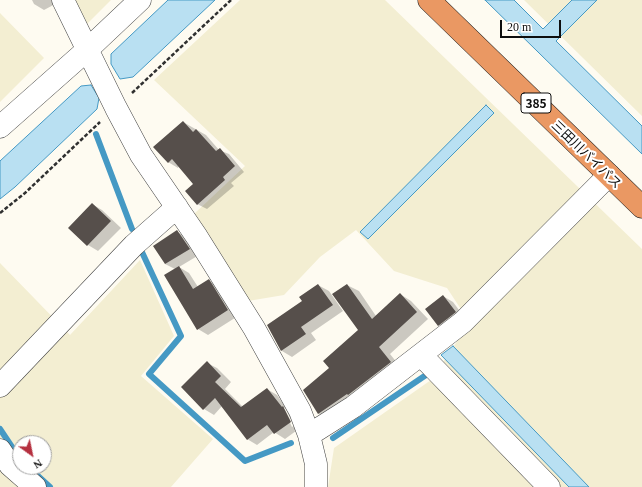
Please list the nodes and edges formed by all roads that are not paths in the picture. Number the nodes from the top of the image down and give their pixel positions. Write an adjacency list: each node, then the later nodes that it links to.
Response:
1 (63, 0): 4 (street)
2 (140, 0): 4 (street)
3 (429, 0): 6 (highway, 三田川バイパス / 385)
4 (87, 50): 5 (street); 7 (street)
5 (0, 126)
6 (609, 175): 8 (highway, 三田川バイパス / 385); 9 (street)
7 (177, 207): 10 (street); 11 (street)
8 (642, 207)
9 (421, 355): 11 (street); 15 (street)
10 (0, 386)
11 (309, 434): 14 (street)
12 (0, 450): 13 (street)
13 (35, 487)
14 (316, 487)
15 (549, 487)

